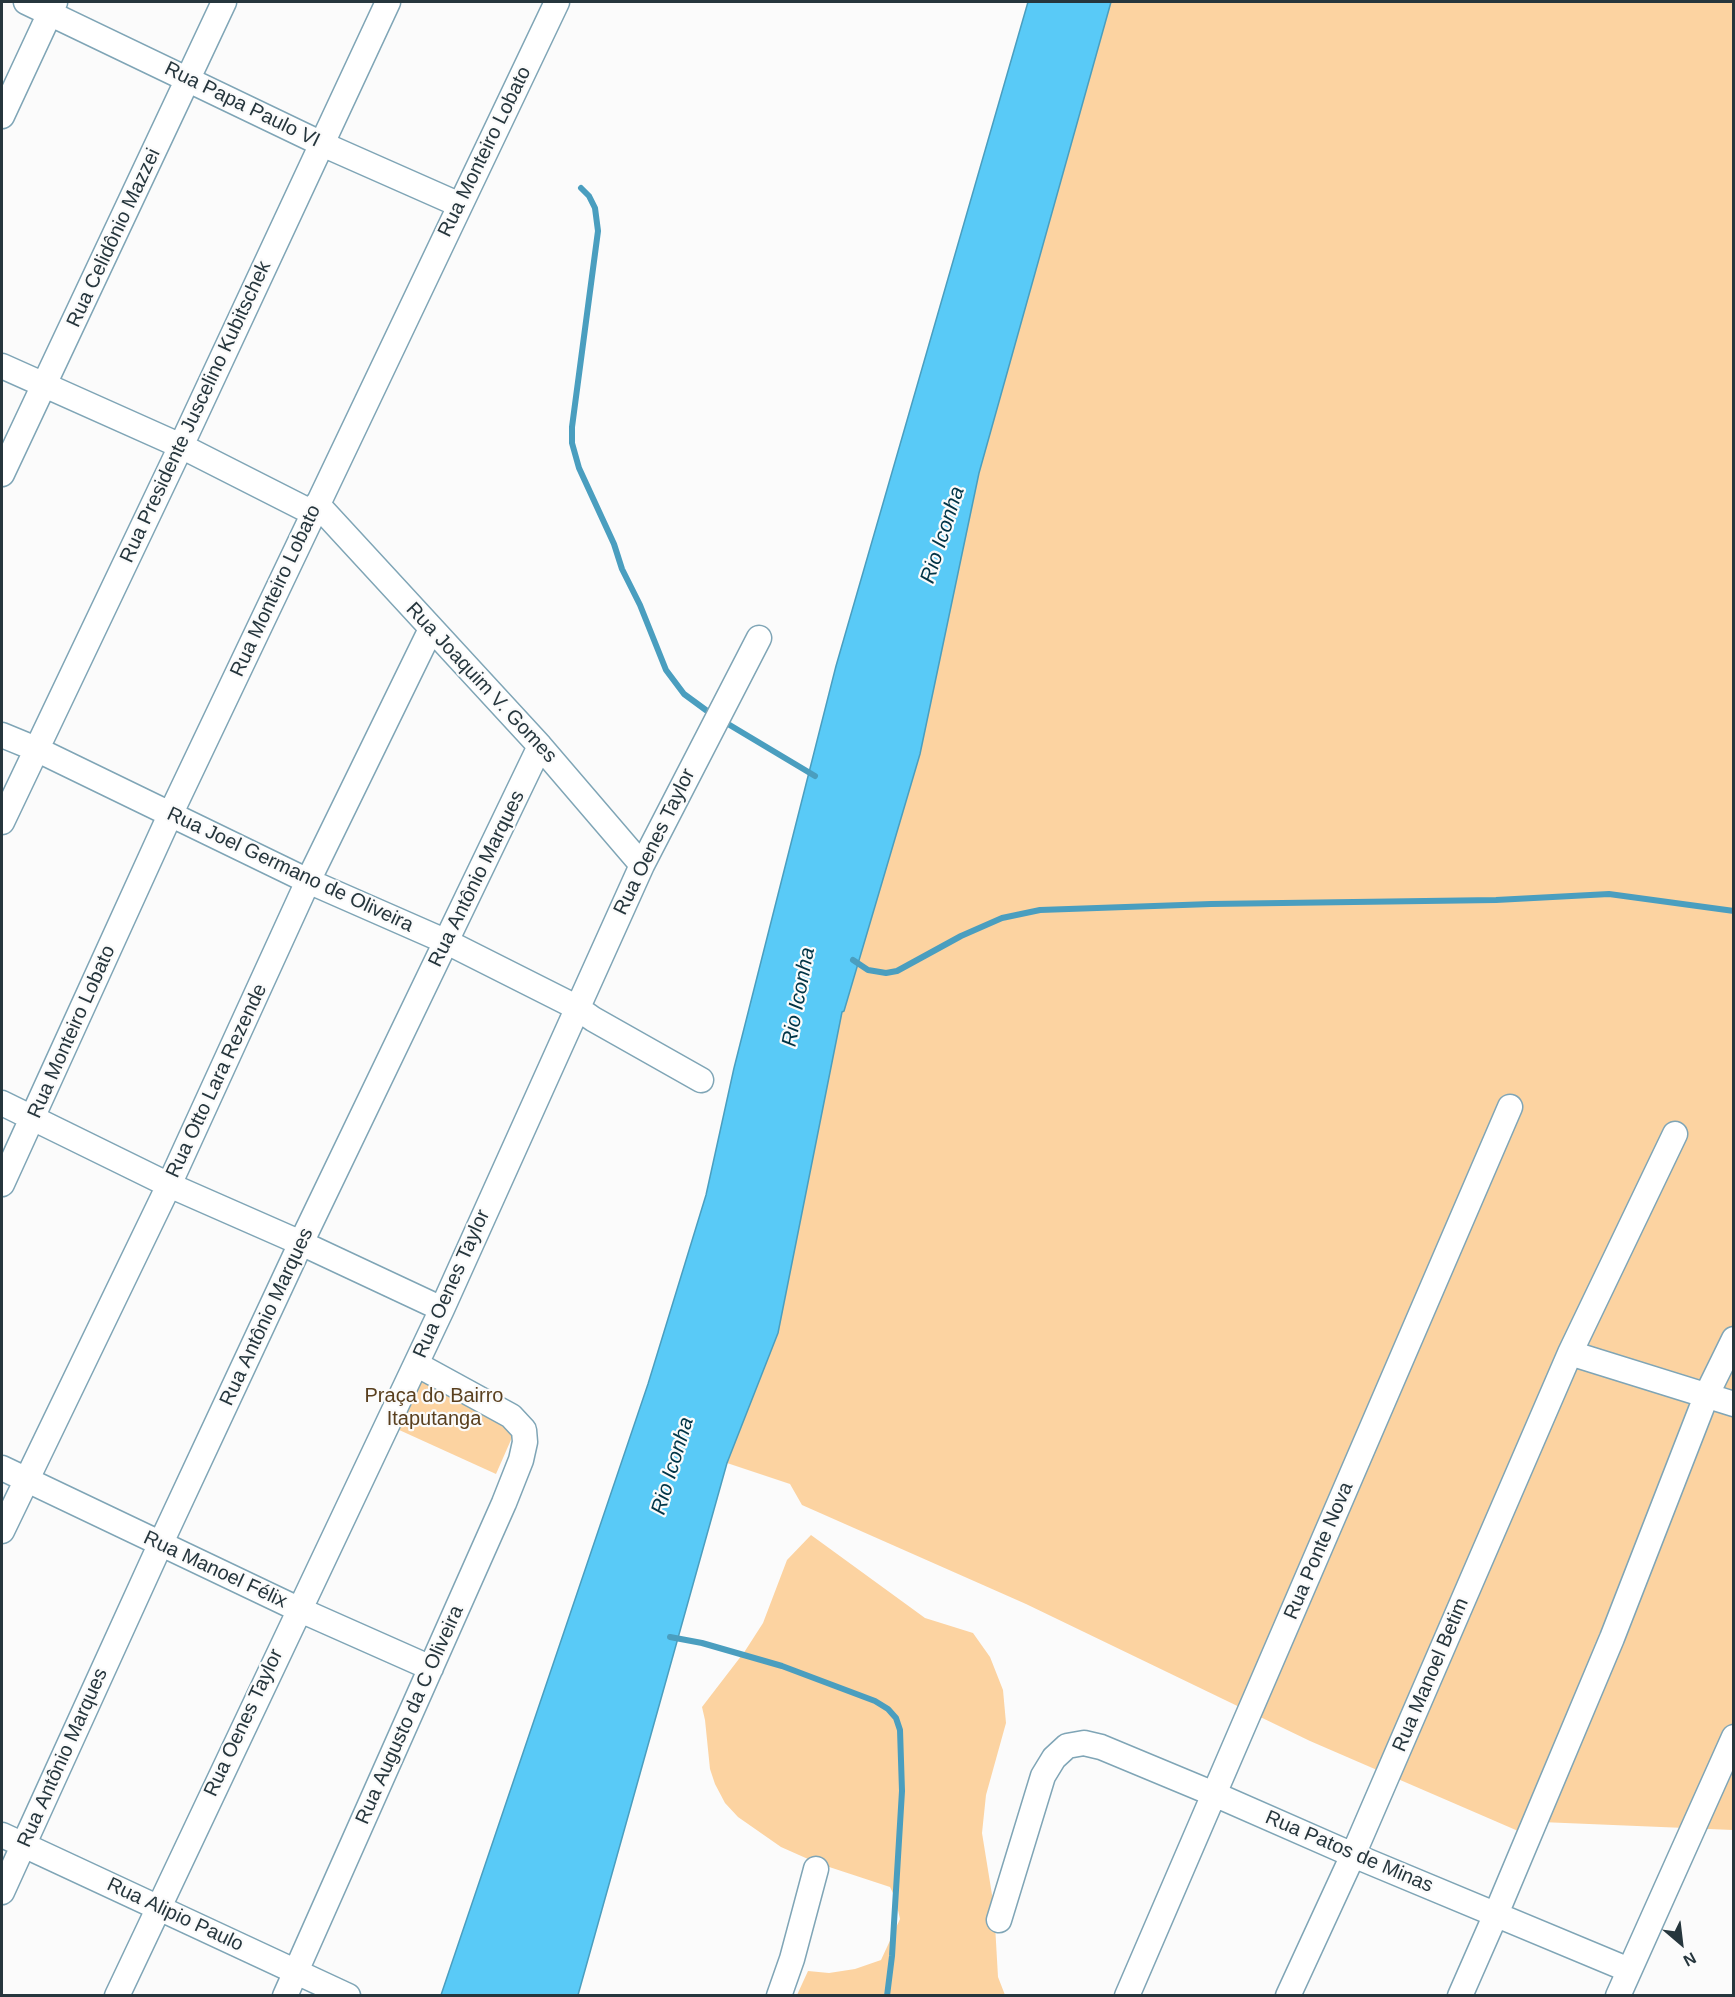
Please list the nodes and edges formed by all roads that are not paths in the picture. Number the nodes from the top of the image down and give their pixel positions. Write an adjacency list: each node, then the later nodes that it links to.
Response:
1 (26, 2): 5 (street, Rua Papa Paulo VI)
2 (224, 2): 6 (street, Rua Celidônio Mazzei)
3 (388, 2): 8 (street, Rua Presidente Juscelino Kubitschek)
4 (557, 2): 9 (street, Rua Monteiro Lobato)
5 (52, 7): 6 (street, Rua Papa Paulo VI); 7 (street)
6 (188, 78): 8 (street, Rua Papa Paulo VI); 11 (street, Rua Celidônio Mazzei)
7 (2, 116)
8 (322, 144): 9 (street, Rua Papa Paulo VI); 12 (street, Rua Presidente Juscelino Kubitschek)
9 (460, 205): 14 (street, Rua Monteiro Lobato)
10 (2, 366): 11 (street, Rua Joaquim V. Gomes)
11 (45, 385): 12 (street, Rua Joaquim V. Gomes); 13 (street, Rua Celidônio Mazzei)
12 (181, 446): 14 (street, Rua Joaquim V. Gomes); 19 (street, Rua Presidente Juscelino Kubitschek)
13 (2, 474)
14 (315, 509): 15 (street, Rua Joaquim V. Gomes); 20 (street, Rua Monteiro Lobato)
15 (431, 629): 18 (street, Rua Joaquim V. Gomes); 23 (street, Rua Otto Lara Rezende)
16 (759, 638): 22 (street, Rua Oenes Taylor)
17 (2, 735): 19 (street, Rua Joel Germano de Oliveira)
18 (540, 746): 22 (street, Rua Joaquim V. Gomes); 24 (street, Rua Antônio Marques)
19 (36, 749): 20 (street, Rua Joel Germano de Oliveira); 21 (street, Rua Presidente Juscelino Kubitschek)
20 (170, 814): 23 (street, Rua Joel Germano de Oliveira); 29 (street, Rua Monteiro Lobato)
21 (2, 822)
22 (642, 865): 25 (street, Rua Oenes Taylor)
23 (308, 881): 24 (street, Rua Joel Germano de Oliveira); 32 (street, Rua Otto Lara Rezende)
24 (447, 942): 25 (street, Rua Joel Germano de Oliveira); 33 (street, Rua Antônio Marques)
25 (576, 1007): 26 (street, Rua Joel Germano de Oliveira); 34 (street, Rua Oenes Taylor)
26 (700, 1080)
27 (2, 1103): 29 (street)
28 (1510, 1107): 47 (street, Rua Ponte Nova)
29 (33, 1119): 31 (street, Rua Monteiro Lobato); 32 (street)
30 (1675, 1134): 36 (street, Rua Manoel Betim)
31 (2, 1184)
32 (169, 1185): 33 (street); 41 (street, Rua Otto Lara Rezende)
33 (302, 1243): 34 (street); 43 (street, Rua Antônio Marques)
34 (442, 1309): 37 (street, Rua Oenes Taylor)
35 (1734, 1339): 38 (street)
36 (1570, 1353): 38 (street); 50 (street, Rua Manoel Betim)
37 (416, 1364): 44 (street, Rua Oenes Taylor); 45 (street, Rua Augusto da C Oliveira)
38 (1707, 1395): 39 (street); 54 (street)
39 (1734, 1404)
40 (2, 1468): 41 (street, Rua Manoel Félix)
41 (26, 1478): 42 (street, Rua Otto Lara Rezende); 43 (street, Rua Manoel Félix)
42 (2, 1531)
43 (160, 1545): 44 (street, Rua Manoel Félix); 49 (street, Rua Antônio Marques)
44 (298, 1610): 45 (street, Rua Manoel Félix); 53 (street, Rua Oenes Taylor)
45 (431, 1668): 57 (street, Rua Augusto da C Oliveira)
46 (1734, 1737): 56 (street)
47 (1214, 1794): 50 (street, Rua Patos de Minas); 55 (street, Rua Patos de Minas); 62 (street, Rua Ponte Nova)
48 (2, 1835): 49 (street, Rua Alipio Paulo)
49 (23, 1846): 52 (street, Rua Antônio Marques); 53 (street, Rua Alipio Paulo)
50 (1353, 1854): 54 (street, Rua Patos de Minas); 63 (street, Rua Manoel Betim)
51 (816, 1869): 61 (street)
52 (2, 1892)
53 (158, 1907): 57 (street, Rua Alipio Paulo); 58 (street, Rua Oenes Taylor)
54 (1497, 1914): 56 (street, Rua Patos de Minas); 64 (street)
55 (999, 1920)
56 (1629, 1970): 65 (street)
57 (296, 1971): 59 (street, Rua Augusto da C Oliveira); 60 (street, Rua Alipio Paulo)
58 (117, 1995)
59 (285, 1995)
60 (348, 1995)
61 (779, 1995)
62 (1127, 1995)
63 (1288, 1995)
64 (1460, 1995)
65 (1618, 1995)

